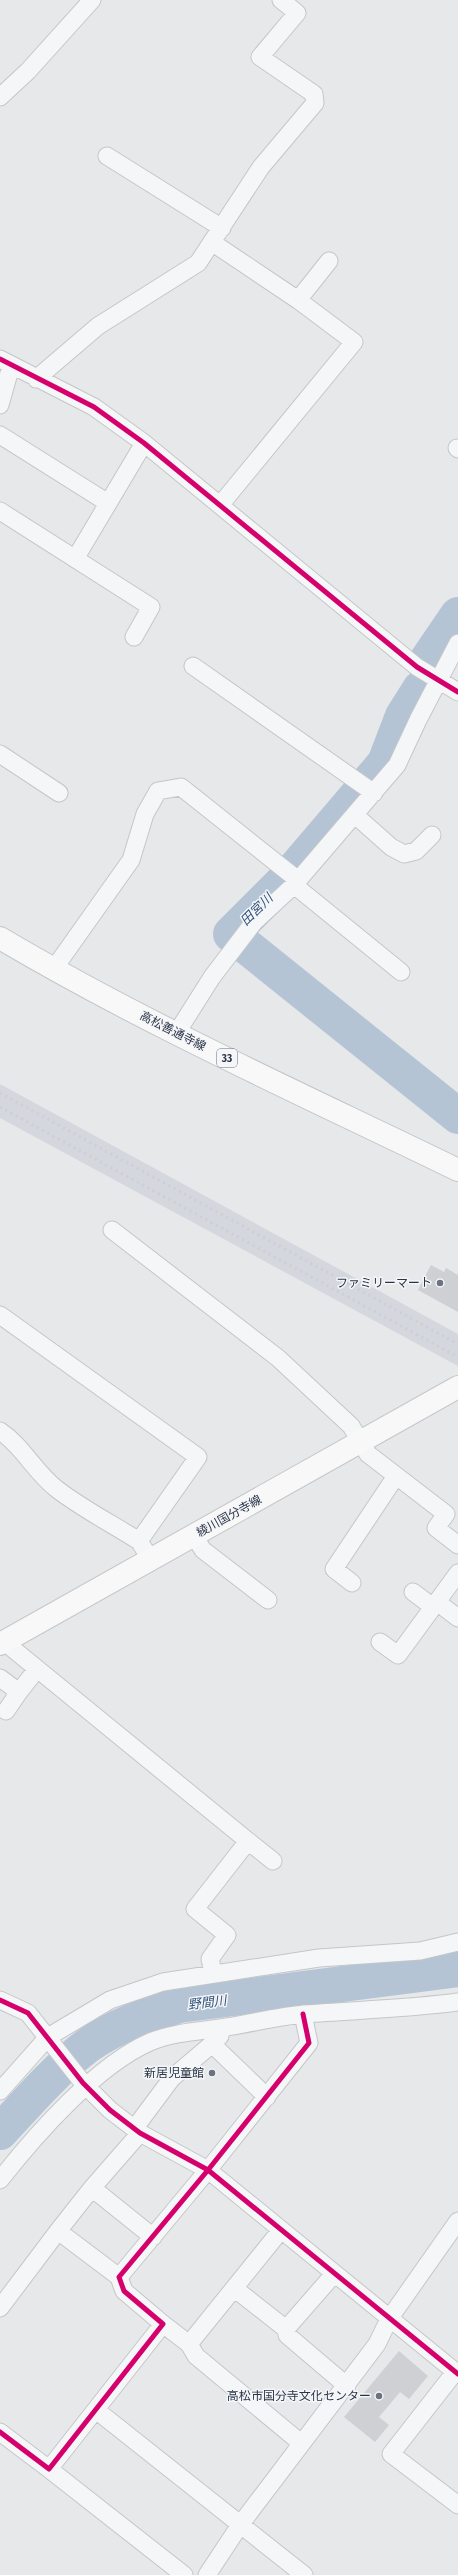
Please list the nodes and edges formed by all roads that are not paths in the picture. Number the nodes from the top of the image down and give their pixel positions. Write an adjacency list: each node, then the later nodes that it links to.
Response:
1 (92, 0): 3 (street)
2 (281, 0): 5 (street)
3 (1, 94)
4 (107, 156): 5 (street)
5 (222, 228): 6 (street)
6 (213, 243): 8 (street); 10 (street)
7 (329, 261): 8 (street)
8 (298, 300): 15 (street)
9 (6, 363): 10 (street); 11 (street)
10 (36, 379): 13 (street)
11 (0, 405)
12 (0, 435): 14 (street)
13 (144, 443): 14 (street); 15 (street)
14 (108, 503): 17 (street)
15 (221, 504): 21 (street)
16 (0, 512): 17 (street)
17 (74, 559): 18 (street)
18 (134, 637)
19 (458, 643): 21 (street)
20 (193, 666): 24 (street)
21 (438, 680): 22 (street); 24 (street)
22 (458, 692)
23 (0, 754): 25 (street)
24 (374, 793): 26 (street)
25 (59, 794)
26 (355, 816): 27 (street); 28 (street)
27 (432, 835)
28 (292, 878): 30 (street); 31 (street); 32 (street)
29 (0, 938): 30 (main road, 高松善通寺線 / 33)
30 (53, 970): 32 (main road, 高松善通寺線 / 33)
31 (401, 972)
32 (176, 1034): 33 (main road, 高松善通寺線 / 33)
33 (458, 1170)
34 (112, 1230): 38 (street)
35 (0, 1315): 41 (street)
36 (458, 1387): 38 (main road, 綾川国分寺線)
37 (0, 1431): 41 (street)
38 (360, 1442): 39 (street); 40 (main road, 綾川国分寺線)
39 (396, 1476): 42 (street); 45 (street)
40 (194, 1536): 43 (main road, 綾川国分寺線); 47 (street)
41 (139, 1541): 43 (street)
42 (458, 1546)
43 (151, 1560): 50 (main road, 綾川国分寺線)
44 (458, 1573): 48 (street)
45 (352, 1583)
46 (413, 1592): 48 (street)
47 (268, 1600)
48 (435, 1605): 49 (street); 51 (street)
49 (458, 1618)
50 (4, 1642): 52 (street)
51 (380, 1642)
52 (38, 1669): 54 (street); 56 (street)
53 (0, 1678): 54 (street)
54 (19, 1692): 55 (street)
55 (6, 1711)
56 (248, 1841): 57 (street); 59 (street)
57 (273, 1861)
58 (458, 1942): 59 (street)
59 (213, 1972): 64 (street)
60 (0, 2000): 64 (street)
61 (458, 2002): 62 (street)
62 (303, 2014): 63 (street); 68 (street)
63 (228, 2027): 65 (street); 66 (street)
64 (50, 2040): 66 (street); 67 (street)
65 (212, 2044): 68 (street); 69 (street)
66 (85, 2085): 69 (street); 71 (street)
67 (0, 2091)
68 (267, 2097): 70 (street)
69 (137, 2131): 70 (street); 72 (street)
70 (208, 2170): 74 (street); 76 (street)
71 (0, 2180)
72 (92, 2188): 75 (street); 76 (street)
73 (458, 2221): 81 (street)
74 (281, 2230): 77 (street); 79 (street)
75 (58, 2231): 78 (street); 80 (street)
76 (153, 2237): 78 (street)
77 (334, 2274): 81 (street); 83 (street)
78 (119, 2277): 82 (street)
79 (234, 2288): 83 (street); 84 (street)
80 (0, 2308)
81 (389, 2319): 85 (street); 86 (street)
82 (163, 2324): 84 (street); 87 (street)
83 (286, 2329): 86 (street)
84 (189, 2344): 89 (street)
85 (456, 2373): 91 (street)
86 (347, 2386): 89 (street)
87 (96, 2410): 90 (street); 92 (street)
88 (0, 2432): 90 (street)
89 (301, 2443): 92 (street)
90 (49, 2469): 93 (street)
91 (458, 2505)
92 (240, 2525): 94 (street); 95 (street)
93 (184, 2575)
94 (207, 2575)
95 (304, 2575)

